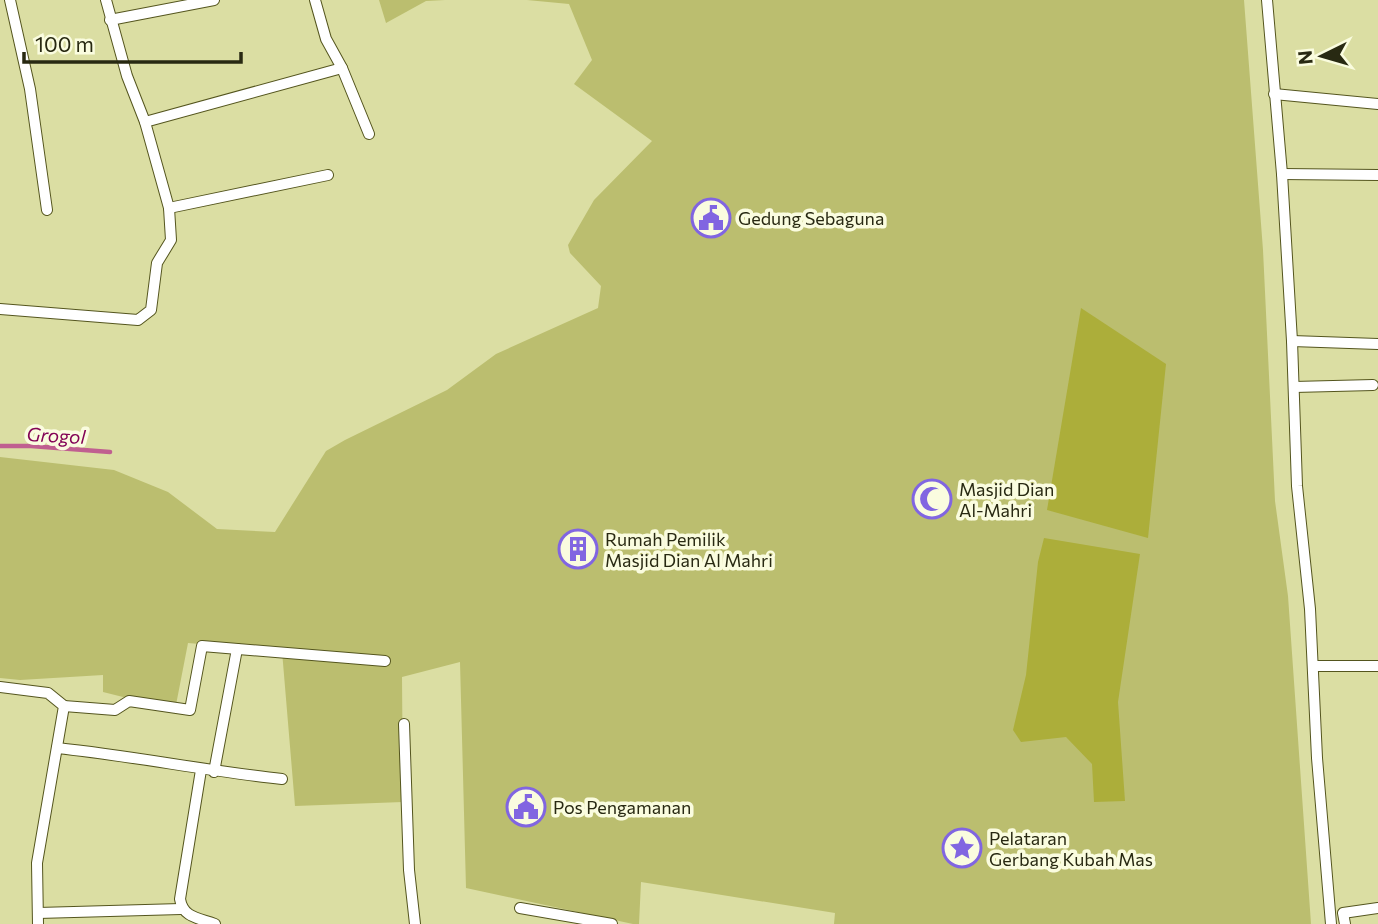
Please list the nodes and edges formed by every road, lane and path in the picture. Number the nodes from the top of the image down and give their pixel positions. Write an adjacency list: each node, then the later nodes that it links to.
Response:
1 (10, 0): 16 (street)
2 (106, 0): 6 (street)
3 (214, 0): 6 (street)
4 (315, 0): 7 (street)
5 (1267, 0): 8 (street)
6 (110, 20): 10 (street)
7 (342, 68): 10 (street); 11 (street)
8 (1274, 94): 9 (street); 12 (street)
9 (1378, 104)
10 (145, 122): 15 (street)
11 (369, 134)
12 (1282, 174): 14 (street); 18 (street)
13 (328, 175): 15 (street)
14 (1378, 175)
15 (169, 208): 17 (street)
16 (47, 210)
17 (0, 309)
18 (1292, 341): 19 (street); 21 (street)
19 (1378, 344)
20 (1373, 385): 21 (street)
21 (1294, 387): 24 (street)
22 (237, 649): 23 (street); 27 (street); 31 (street)
23 (385, 660)
24 (1313, 666): 25 (street); 40 (street)
25 (1378, 666)
26 (0, 687): 27 (street)
27 (64, 706): 29 (street)
28 (404, 723): 38 (street)
29 (57, 748): 30 (street); 36 (street)
30 (201, 770): 31 (street); 35 (street)
31 (215, 772): 32 (street)
32 (282, 779)
33 (520, 908): 39 (street)
34 (1378, 908): 41 (street)
35 (181, 909): 36 (street); 37 (street)
36 (38, 919)
37 (215, 924)
38 (415, 924)
39 (612, 924)
40 (1331, 924)
41 (1345, 924)

